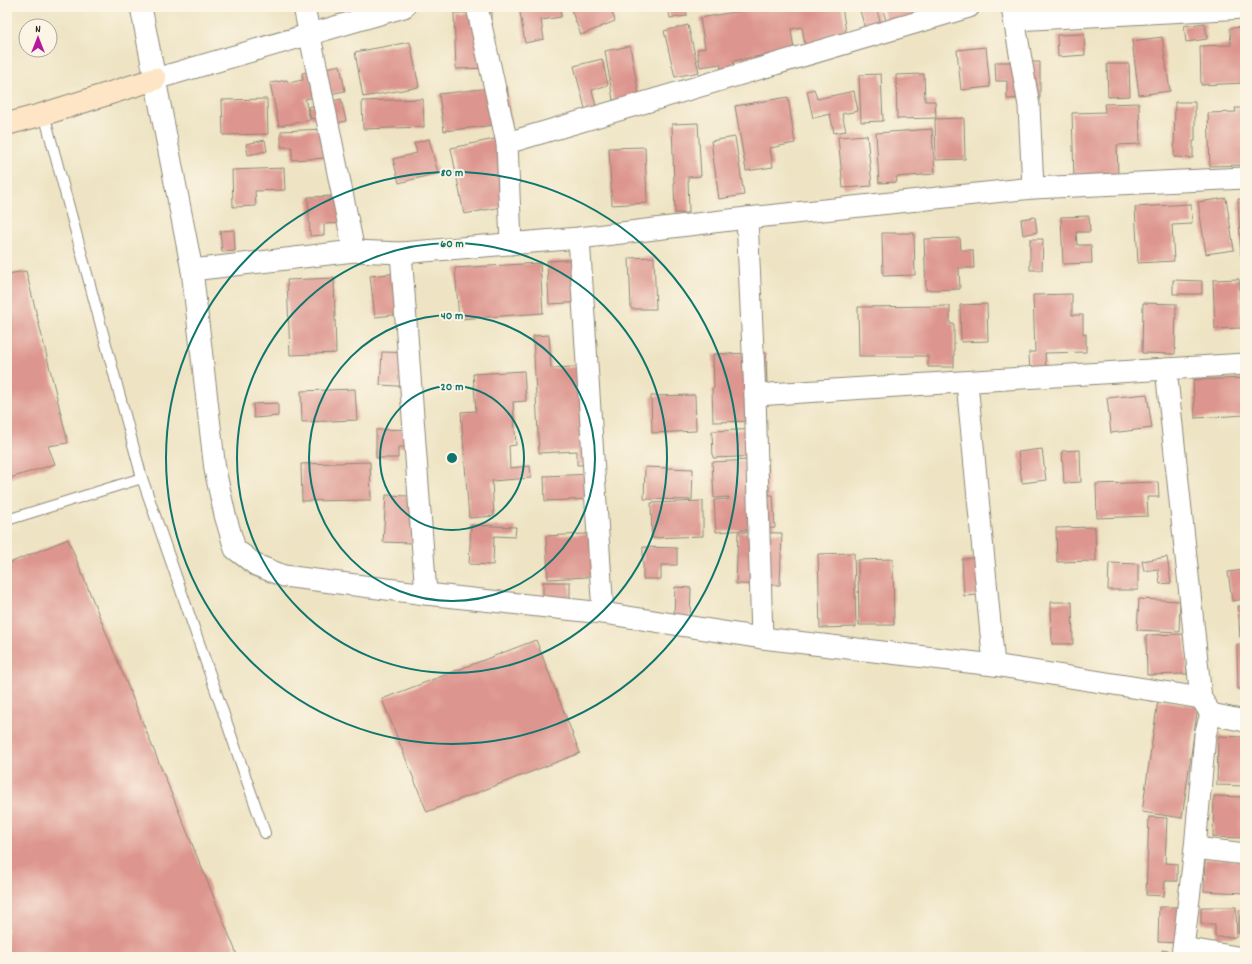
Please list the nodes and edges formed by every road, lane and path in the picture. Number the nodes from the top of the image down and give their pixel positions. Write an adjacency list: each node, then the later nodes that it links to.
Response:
1 (141, 7): 9 (street)
2 (304, 7): 8 (street)
3 (404, 7): 8 (street)
4 (477, 7): 12 (street)
5 (969, 7): 12 (street)
6 (1245, 8): 7 (street)
7 (1013, 13): 14 (street)
8 (310, 34): 9 (street); 18 (street)
9 (155, 79): 10 (street); 20 (street)
10 (44, 114): 11 (street); 25 (lane)
11 (7, 124)
12 (507, 143): 17 (street)
13 (1245, 178): 14 (street)
14 (1033, 188): 15 (street)
15 (748, 218): 16 (street); 24 (street)
16 (579, 238): 17 (street); 28 (street)
17 (511, 244): 19 (street)
18 (354, 252): 19 (street); 20 (street)
19 (401, 253): 27 (street)
20 (192, 270): 27 (street)
21 (1245, 364): 22 (street)
22 (1166, 369): 23 (street); 31 (street)
23 (967, 383): 24 (street); 30 (street)
24 (756, 395): 29 (street)
25 (142, 478): 26 (lane); 33 (lane)
26 (7, 520)
27 (426, 594): 28 (street)
28 (603, 613): 29 (street)
29 (762, 638): 30 (street)
30 (994, 666): 31 (street)
31 (1206, 706): 32 (street); 34 (street)
32 (1245, 721)
33 (265, 833)
34 (1195, 848): 35 (street); 36 (street)
35 (1245, 854)
36 (1182, 953): 37 (street)
37 (1238, 957)

